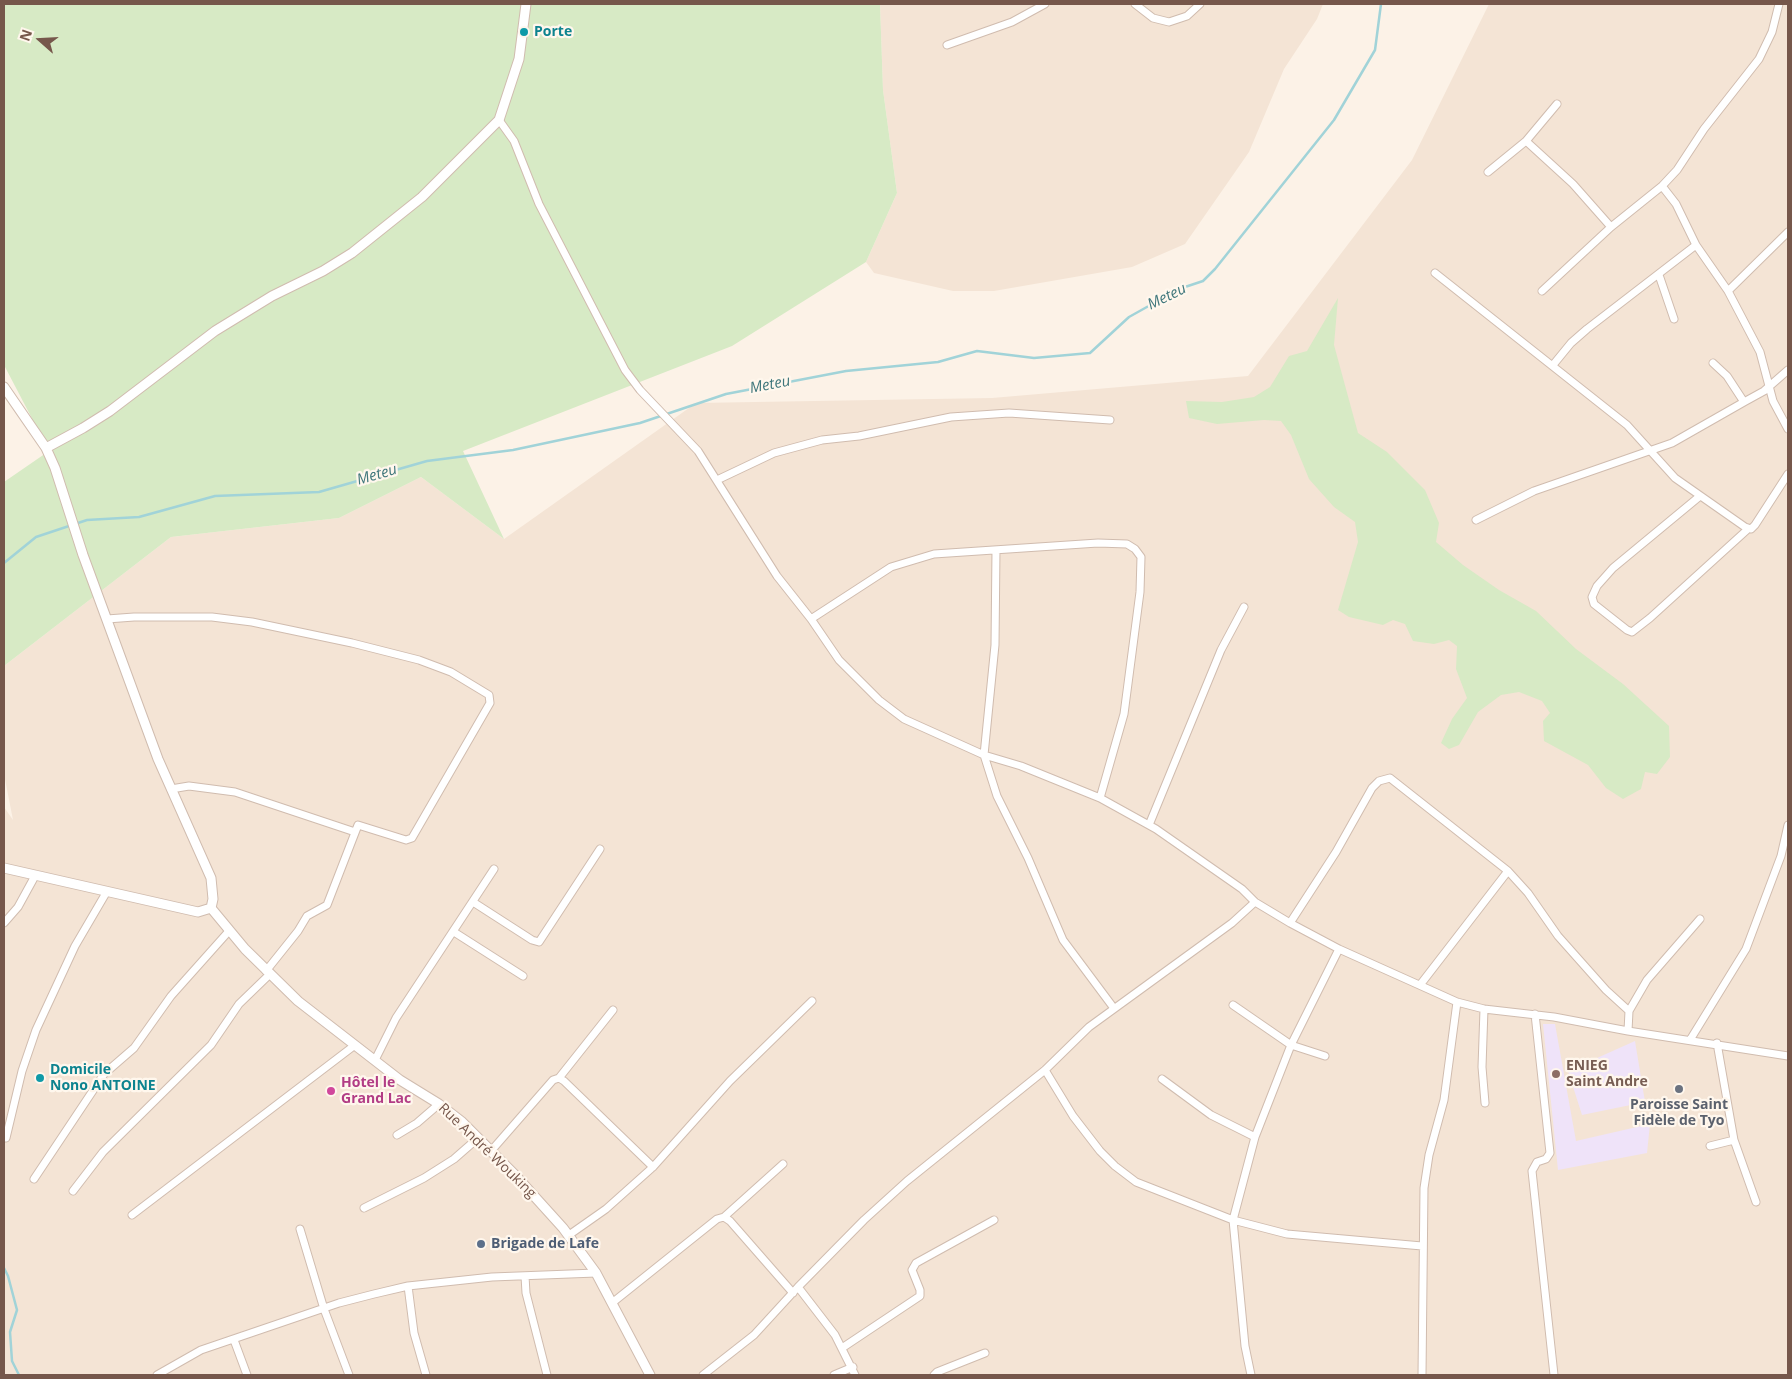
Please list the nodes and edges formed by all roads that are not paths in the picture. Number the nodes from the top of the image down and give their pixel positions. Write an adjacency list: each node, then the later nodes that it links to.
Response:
1 (526, 4): 8 (street)
2 (1045, 4): 6 (street)
3 (1135, 4): 4 (street)
4 (1200, 4)
5 (1779, 4): 11 (street)
6 (947, 45)
7 (1557, 104): 9 (street)
8 (500, 120): 28 (street); 31 (street)
9 (1526, 141): 10 (street); 12 (street)
10 (1488, 172)
11 (1662, 186): 12 (street); 14 (street)
12 (1611, 227): 17 (street)
13 (1788, 232): 18 (street)
14 (1696, 245): 16 (street); 18 (street)
15 (1435, 273): 21 (street)
16 (1658, 274): 19 (street); 21 (street)
17 (1542, 291)
18 (1728, 291): 23 (street)
19 (1674, 319)
20 (1713, 362): 25 (street)
21 (1553, 365): 29 (street)
22 (1788, 370): 23 (street)
23 (1769, 385): 25 (street); 27 (street)
24 (4, 387): 28 (street)
25 (1744, 402): 29 (street)
26 (1110, 420): 31 (street)
27 (1788, 430)
28 (46, 448): 37 (street)
29 (1652, 451): 32 (street); 33 (street)
30 (1788, 474): 34 (street)
31 (717, 480): 38 (street)
32 (1700, 496): 34 (street); 34 (street)
33 (1476, 520)
34 (1748, 529)
35 (996, 550): 38 (street); 39 (street); 41 (street)
36 (1244, 607): 42 (street)
37 (106, 619): 40 (street); 44 (street)
38 (811, 619): 39 (street)
39 (984, 755): 41 (street); 66 (street)
40 (171, 789): 44 (street); 53 (street)
41 (1100, 798): 42 (street)
42 (1149, 825): 52 (street)
43 (1788, 825): 72 (street)
44 (355, 832): 60 (street)
45 (600, 849): 51 (street)
46 (4, 868): 49 (street)
47 (494, 869): 51 (street)
48 (1508, 871): 56 (street); 62 (street); 69 (street)
49 (35, 876): 50 (street); 55 (street)
50 (106, 893): 53 (street); 86 (street)
51 (473, 902): 58 (street)
52 (1255, 902): 56 (street); 66 (street)
53 (211, 908): 57 (street, Rue André Wouking)
54 (1700, 919): 69 (street)
55 (4, 923)
56 (1290, 923): 59 (street)
57 (229, 930): 60 (street, Rue André Wouking); 93 (street)
58 (454, 932): 61 (street); 78 (street)
59 (1339, 949): 62 (street); 75 (street)
60 (268, 972): 74 (street, Rue André Wouking); 94 (street)
61 (523, 976)
62 (1420, 985): 64 (street)
63 (812, 1001): 92 (street)
64 (1457, 1002): 67 (street); 103 (street)
65 (1233, 1005): 75 (street)
66 (1113, 1008): 79 (street)
67 (1484, 1009): 70 (street); 82 (street)
68 (612, 1010): 80 (street)
69 (1629, 1011): 71 (street)
70 (1535, 1014): 71 (street); 127 (street)
71 (1628, 1031): 72 (street)
72 (1690, 1040): 73 (street)
73 (1717, 1043): 77 (street); 88 (street)
74 (355, 1045): 78 (street, Rue André Wouking); 97 (street)
75 (1291, 1045): 76 (street); 85 (street)
76 (1325, 1056)
77 (1788, 1056)
78 (375, 1060): 83 (street, Rue André Wouking)
79 (1045, 1070): 100 (street); 107 (street)
80 (559, 1078): 90 (street); 92 (street)
81 (1162, 1079): 85 (street)
82 (1485, 1103)
83 (439, 1104): 84 (street); 87 (street, Rue André Wouking)
84 (397, 1134)
85 (1255, 1137): 100 (street)
86 (6, 1138)
87 (478, 1138): 90 (street, Rue André Wouking); 96 (street)
88 (1734, 1140): 89 (street); 95 (street)
89 (1710, 1146)
90 (491, 1151): 102 (street, Rue André Wouking)
91 (784, 1164): 98 (street)
92 (653, 1167): 102 (street)
93 (34, 1179)
94 (73, 1191)
95 (1756, 1202)
96 (364, 1208)
97 (132, 1214)
98 (724, 1217): 108 (street); 109 (street)
99 (994, 1220): 112 (street)
100 (1233, 1220): 103 (street); 125 (street)
101 (300, 1229): 110 (street)
102 (569, 1235): 104 (street, Rue André Wouking)
103 (1422, 1246): 126 (street)
104 (596, 1273): 105 (street); 109 (street, Rue André Wouking)
105 (525, 1276): 106 (street); 119 (street)
106 (408, 1286): 110 (street); 118 (street)
107 (798, 1287): 108 (street); 112 (street)
108 (792, 1294): 121 (street)
109 (612, 1302): 120 (street, Rue André Wouking)
110 (324, 1309): 111 (street); 117 (street)
111 (234, 1340): 115 (street); 116 (street)
112 (842, 1348): 114 (street)
113 (984, 1353): 124 (street)
114 (853, 1367): 122 (street); 123 (street)
115 (157, 1375)
116 (247, 1375)
117 (349, 1375)
118 (426, 1375)
119 (547, 1375)
120 (650, 1375)
121 (703, 1375)
122 (834, 1375)
123 (856, 1375)
124 (934, 1375)
125 (1251, 1375)
126 (1422, 1375)
127 (1554, 1375)

